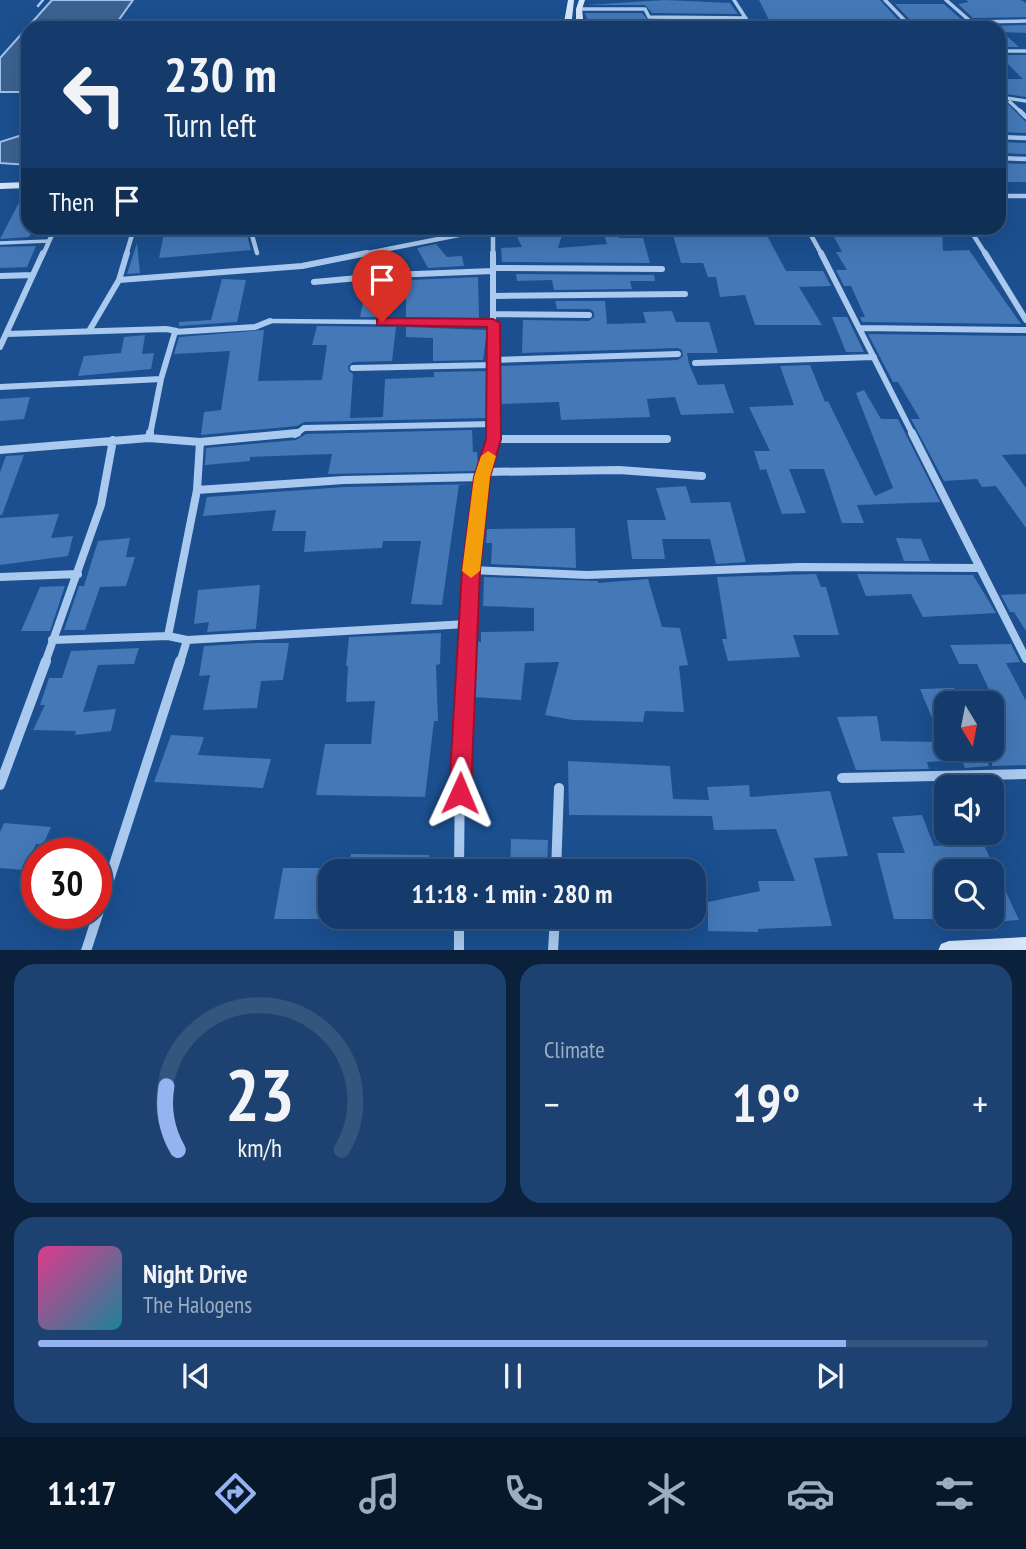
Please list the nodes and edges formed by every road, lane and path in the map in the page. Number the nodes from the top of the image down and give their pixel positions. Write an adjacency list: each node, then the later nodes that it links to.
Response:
1 (43, 0): 7 (lane)
2 (571, 0): 10 (street)
3 (582, 0): 8 (street)
4 (734, 0): 9 (street)
5 (885, 0): 13 (street)
6 (946, 0): 14 (street)
7 (38, 6)
8 (579, 9): 9 (street); 11 (street)
9 (746, 18): 12 (street)
10 (569, 21)
11 (580, 21)
12 (748, 21)
13 (905, 21)
14 (970, 21)
15 (1006, 21): 16 (street)
16 (1026, 21)
17 (1006, 50): 18 (street)
18 (1026, 51)
19 (1006, 100): 20 (street)
20 (1010, 101): 21 (street); 22 (street)
21 (1026, 102)
22 (1026, 117)
23 (1006, 137): 24 (street)
24 (1026, 138)
25 (1006, 158): 26 (street)
26 (1026, 159)
27 (21, 185): 28 (street)
28 (0, 186)
29 (21, 191): 30 (street)
30 (0, 192)
31 (1006, 196): 32 (street)
32 (1026, 196)
33 (52, 235): 40 (street)
34 (132, 235): 47 (street)
35 (252, 235): 42 (street)
36 (458, 235): 47 (street)
37 (493, 235): 44 (street)
38 (811, 235): 56 (street)
39 (973, 235): 53 (street)
40 (49, 241): 41 (lane); 45 (street)
41 (0, 243)
42 (257, 253)
43 (662, 269): 44 (street)
44 (493, 270): 48 (street); 50 (street)
45 (33, 275): 46 (street); 60 (street)
46 (0, 276)
47 (119, 280): 58 (street)
48 (314, 282)
49 (685, 294): 50 (street)
50 (494, 296): 51 (street)
51 (493, 314): 52 (street); 55 (street)
52 (589, 314)
53 (1026, 320)
54 (270, 321): 55 (lane); 59 (street)
55 (493, 323): 64 (street)
56 (860, 328): 57 (street); 63 (street)
57 (1026, 330)
58 (89, 331): 59 (street); 60 (street)
59 (177, 331): 67 (street)
60 (6, 334): 61 (street)
61 (0, 348)
62 (678, 354): 64 (street)
63 (874, 357): 65 (street); 79 (street)
64 (493, 363): 66 (street); 69 (street)
65 (695, 363)
66 (353, 368)
67 (160, 379): 68 (street); 70 (street)
68 (0, 387)
69 (493, 425): 71 (street); 74 (street)
70 (149, 438): 73 (street); 74 (street)
71 (493, 439): 72 (street); 76 (street)
72 (667, 439)
73 (113, 440): 75 (street); 81 (street)
74 (200, 442): 78 (street)
75 (0, 450)
76 (483, 474): 77 (street); 78 (street); 80 (street)
77 (702, 476)
78 (197, 490): 84 (street)
79 (980, 568): 80 (street); 87 (street)
80 (471, 570): 83 (street)
81 (78, 574): 82 (street); 85 (street)
82 (0, 577)
83 (467, 624): 86 (street); 93 (street)
84 (168, 636): 85 (street); 86 (street)
85 (52, 640): 88 (street)
86 (187, 640): 98 (street)
87 (1026, 659)
88 (3, 767): 91 (street)
89 (1026, 774): 90 (street)
90 (842, 778)
91 (0, 785)
92 (559, 788): 94 (street)
93 (459, 859)
94 (556, 859)
95 (459, 929): 99 (street)
96 (554, 929): 100 (street)
97 (1026, 947): 101 (street)
98 (86, 950)
99 (458, 950)
100 (553, 950)
101 (949, 950)

